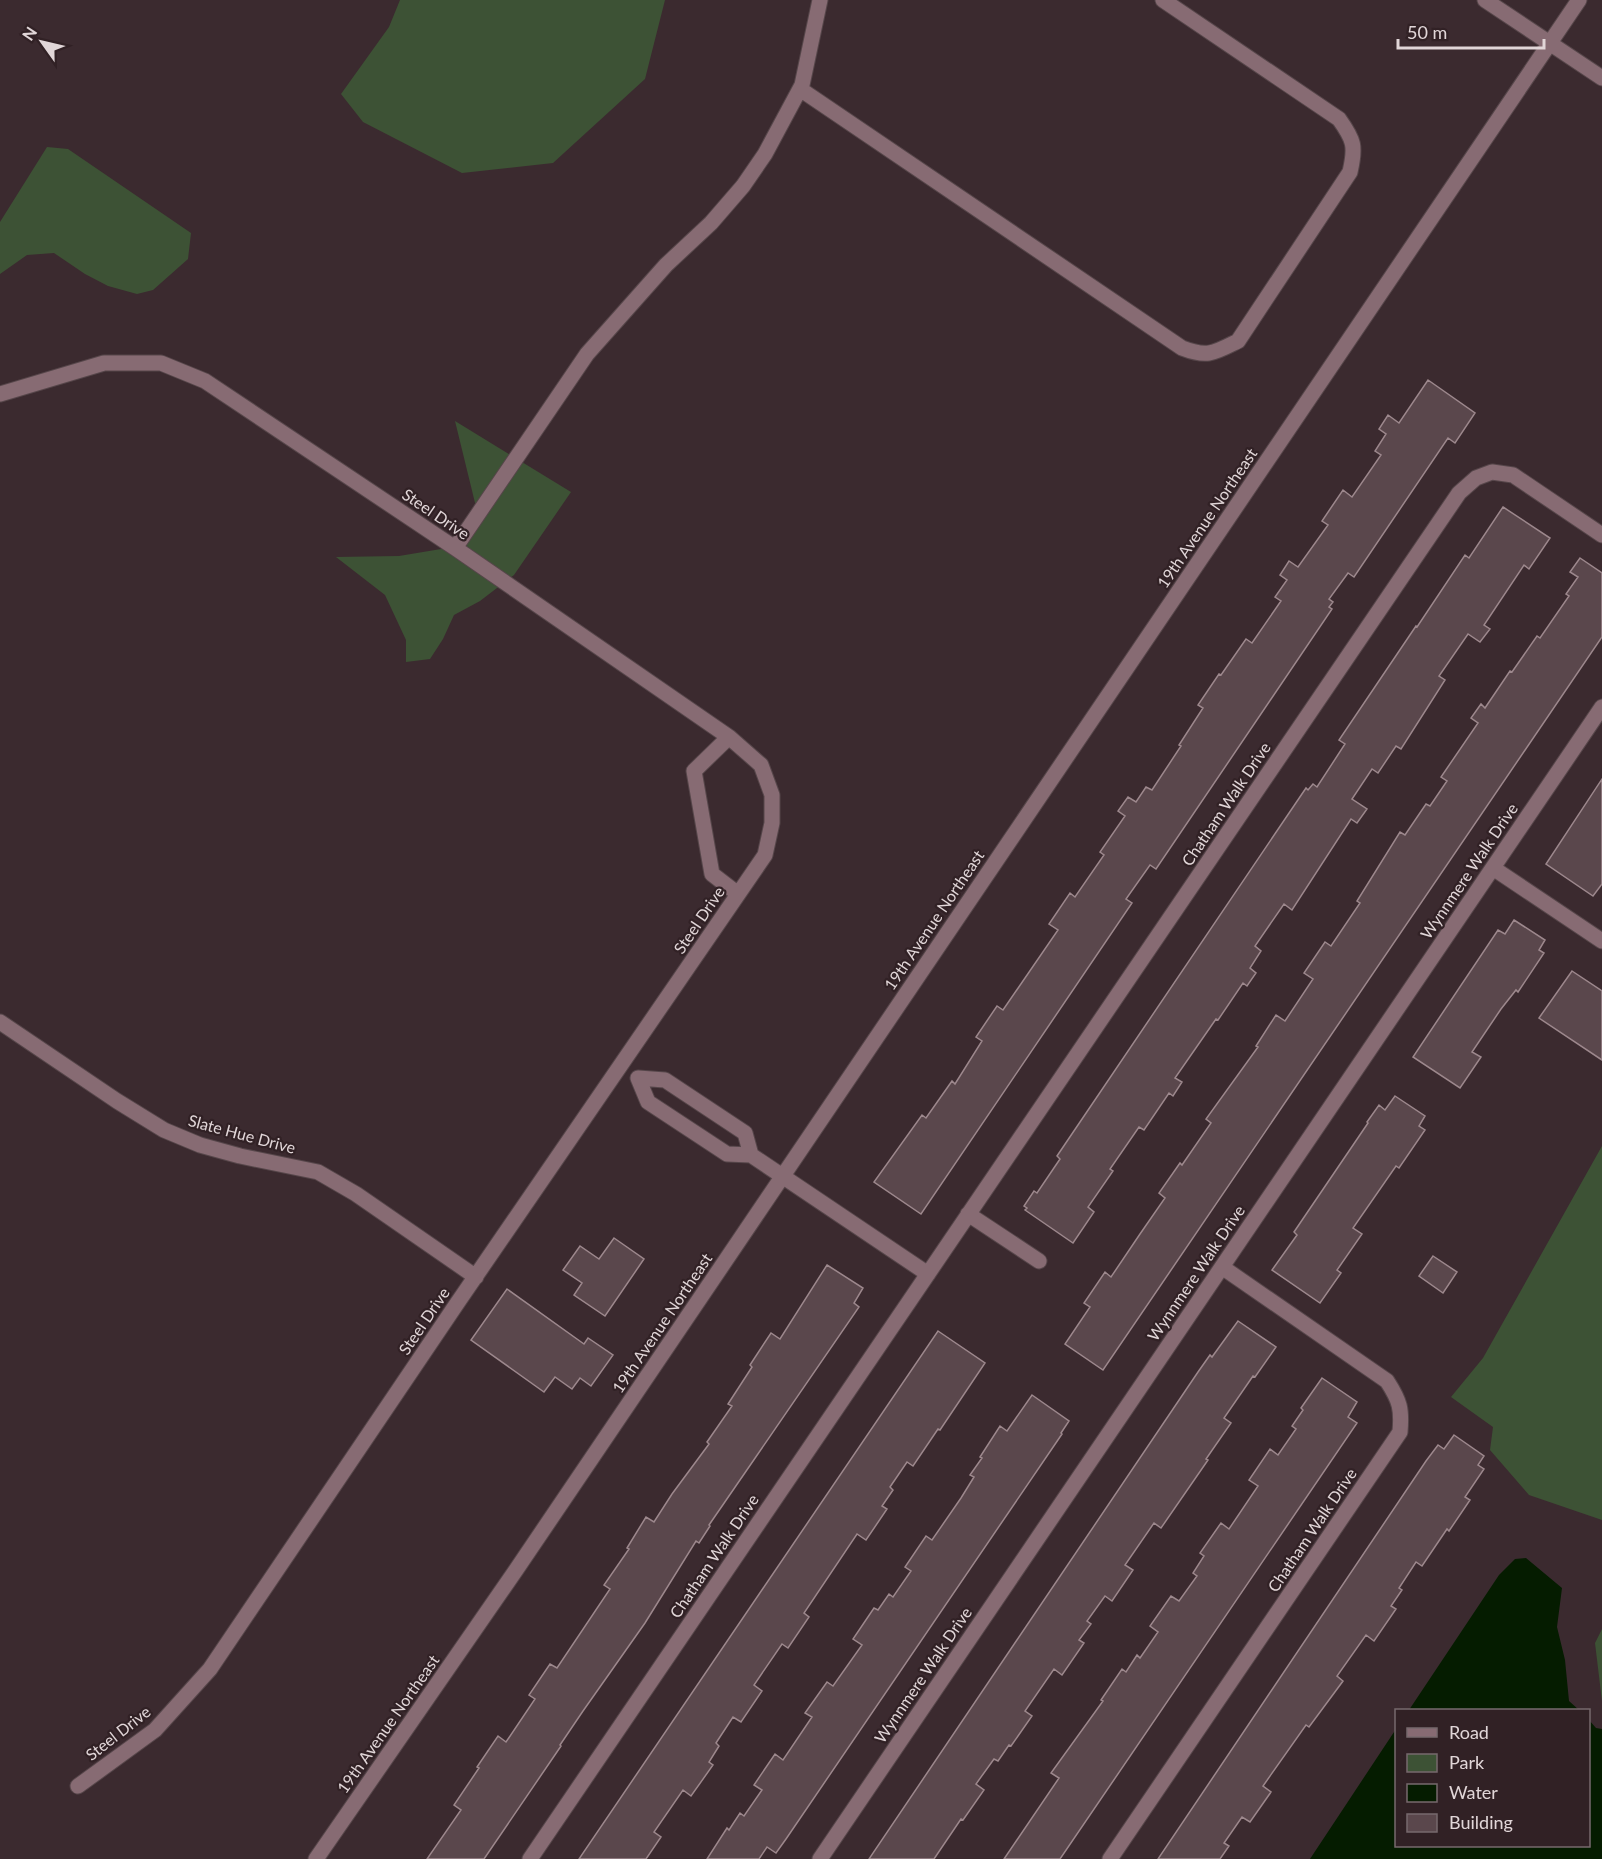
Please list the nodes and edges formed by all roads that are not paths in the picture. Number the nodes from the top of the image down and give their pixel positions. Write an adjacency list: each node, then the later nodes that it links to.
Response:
1 (820, 0): 7 (street)
2 (1163, 0): 7 (street)
3 (1485, 0): 5 (street)
4 (1579, 0): 5 (street, 19th Avenue Northeast)
5 (1550, 44): 6 (street); 20 (street, 19th Avenue Northeast)
6 (1602, 78)
7 (800, 89): 10 (street)
8 (0, 394): 10 (street, Steel Drive)
9 (1602, 535): 21 (street, Chatham Walk Drive)
10 (455, 548): 12 (street, Steel Drive)
11 (1602, 707): 13 (street, Wynnmere Walk Drive)
12 (729, 737): 14 (street, Steel Drive); 14 (street)
13 (1493, 868): 15 (street); 23 (street, Wynnmere Walk Drive)
14 (738, 894): 17 (street, Steel Drive)
15 (1602, 941)
16 (0, 1022): 25 (street, Slate Hue Drive)
17 (620, 1066): 18 (street); 25 (street, Steel Drive)
18 (638, 1078): 19 (street); 19 (street)
19 (751, 1155): 20 (street)
20 (783, 1176): 24 (street); 27 (street, 19th Avenue Northeast)
21 (968, 1214): 22 (street); 24 (street, Chatham Walk Drive)
22 (1039, 1261)
23 (1222, 1267): 29 (street, Wynnmere Walk Drive); 30 (street, Chatham Walk Drive)
24 (928, 1274): 28 (street, Chatham Walk Drive)
25 (476, 1276): 26 (street, Steel Drive)
26 (78, 1786)
27 (316, 1859)
28 (530, 1859)
29 (820, 1859)
30 (1110, 1859)

